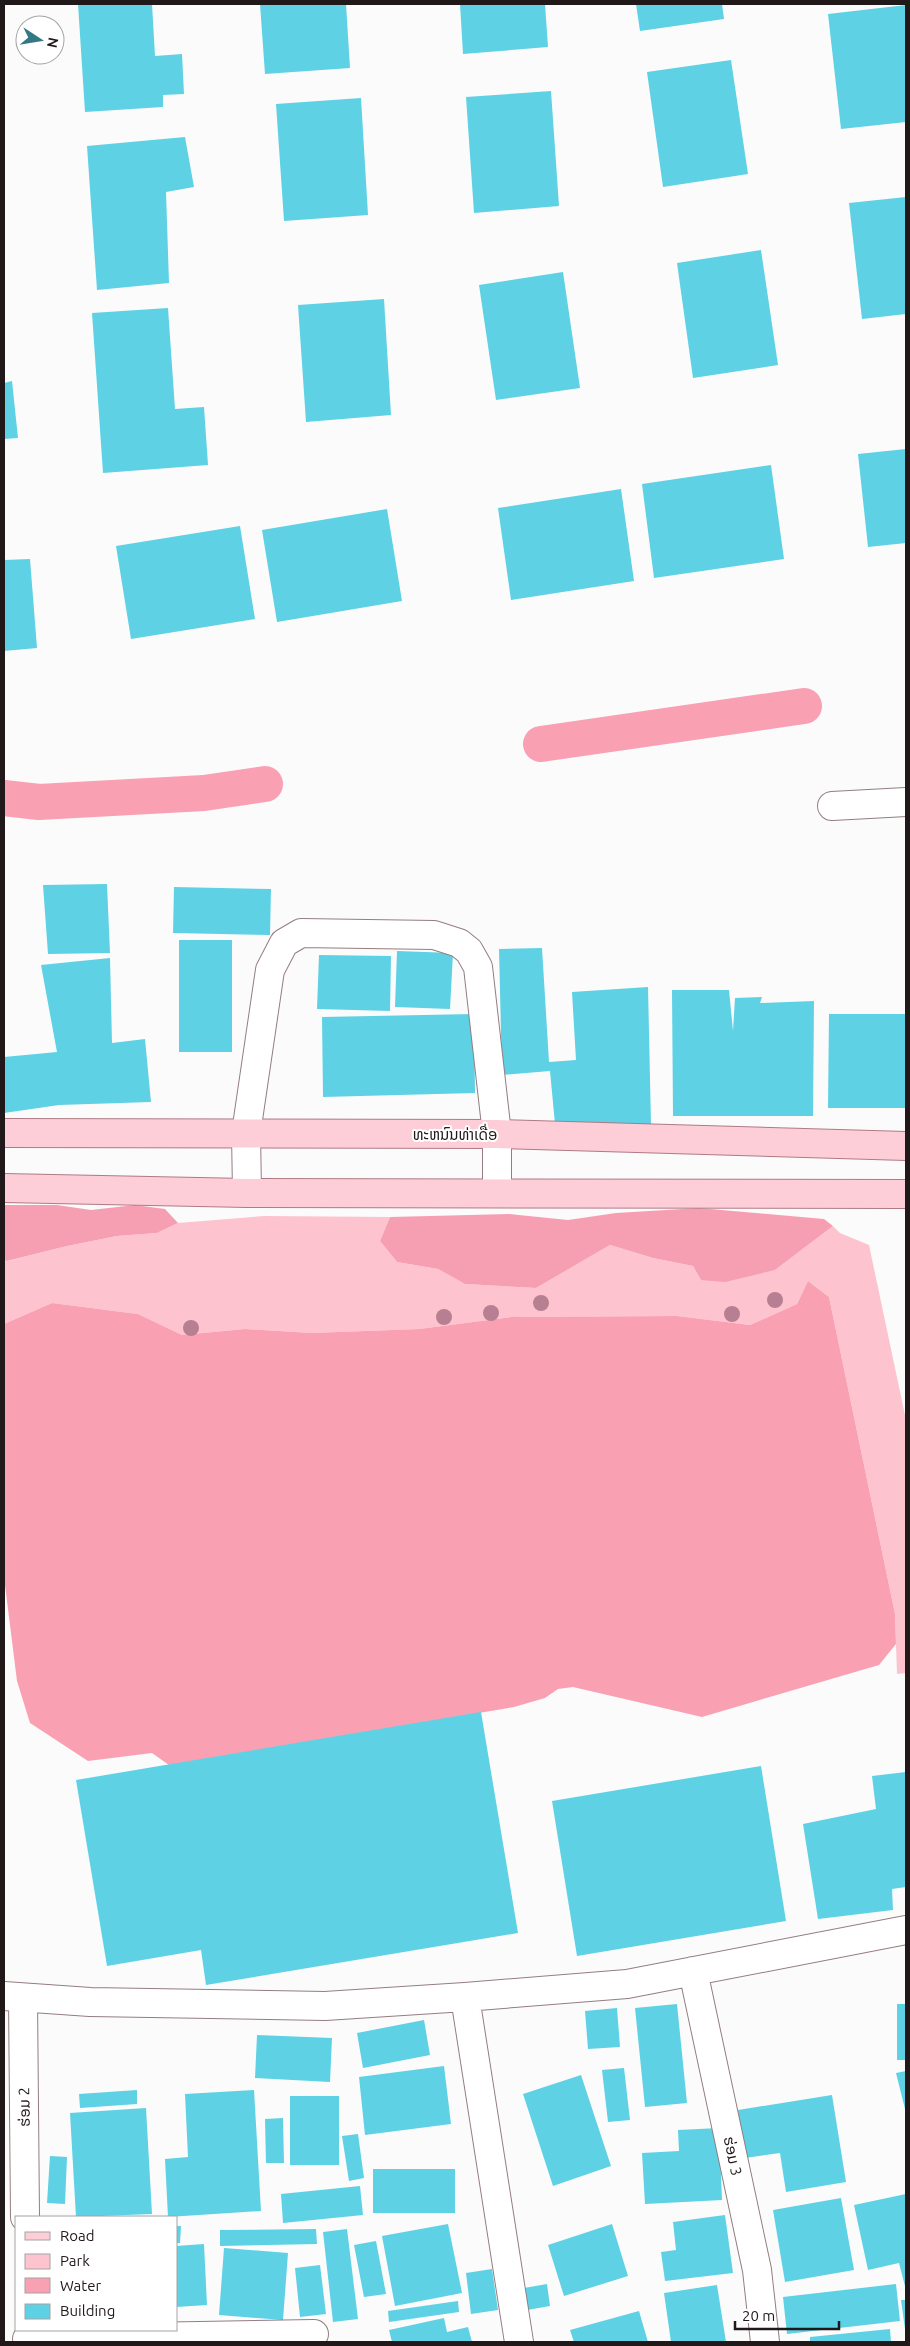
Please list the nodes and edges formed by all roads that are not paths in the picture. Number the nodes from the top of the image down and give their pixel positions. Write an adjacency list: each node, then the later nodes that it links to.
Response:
1 (906, 802): 2 (street)
2 (832, 806)
3 (4, 1133): 4 (main road, ທະຫນົນທ່າເດື່ອ)
4 (246, 1133): 5 (main road, ທະຫນົນທ່າເດື່ອ); 5 (street); 8 (street)
5 (497, 1134): 6 (main road, ທະຫນົນທ່າເດື່ອ); 9 (street)
6 (906, 1146)
7 (4, 1188): 8 (main road)
8 (247, 1193): 9 (main road)
9 (497, 1193): 10 (main road)
10 (906, 1194)
11 (906, 1930): 12 (street)
12 (693, 1971): 14 (street); 19 (street, ຮ່ອມ 3)
13 (14, 1997): 14 (street); 15 (street, ຮ່ອມ 2)
14 (465, 1998): 18 (street)
15 (25, 2216)
16 (314, 2334): 17 (street)
17 (27, 2337)
18 (519, 2342)
19 (765, 2342)

